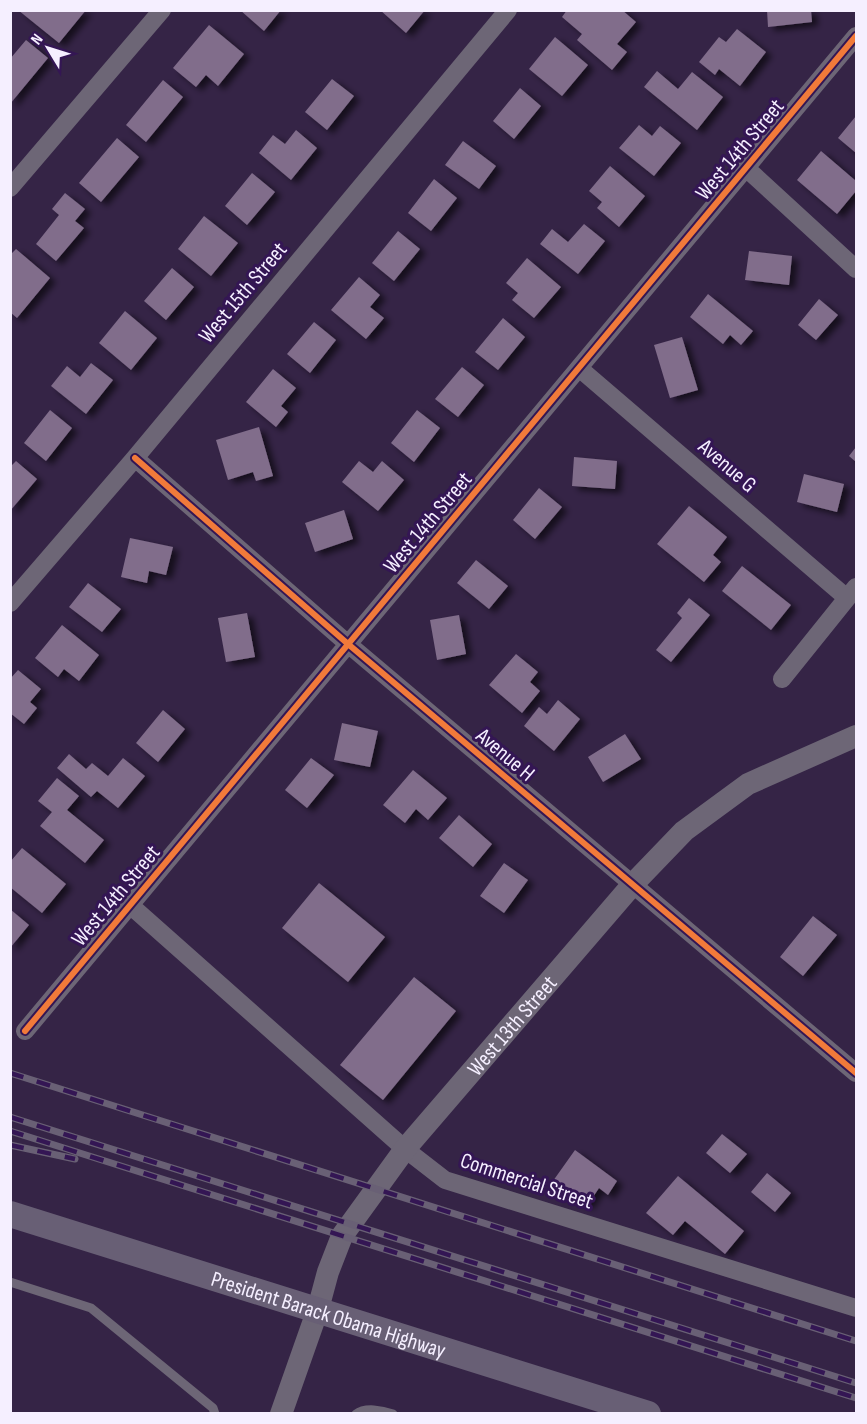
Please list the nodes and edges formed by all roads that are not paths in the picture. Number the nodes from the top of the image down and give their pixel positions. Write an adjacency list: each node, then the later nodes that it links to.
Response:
1 (162, 10): 5 (street)
2 (508, 11): 8 (street, West 15th Street)
3 (856, 36): 4 (street, West 14th Street)
4 (746, 168): 6 (street); 7 (street, West 14th Street)
5 (10, 188)
6 (856, 269)
7 (579, 368): 9 (street, Avenue G); 11 (street, West 14th Street)
8 (135, 458): 10 (street, West 15th Street); 11 (street, Avenue H)
9 (852, 592): 12 (street)
10 (10, 603)
11 (348, 644): 14 (street, Avenue H); 15 (street, West 14th Street)
12 (782, 680)
13 (856, 736): 14 (street, West 13th Street)
14 (633, 884): 17 (street, Avenue H); 18 (street, West 13th Street)
15 (130, 905): 16 (street, West 14th Street); 18 (street, Commercial Street)
16 (25, 1031)
17 (856, 1073)
18 (405, 1149): 21 (street, Commercial Street); 22 (street, West 13th Street)
19 (10, 1214): 22 (main road, President Barack Obama Highway)
20 (10, 1282): 23 (lane)
21 (856, 1308)
22 (318, 1309): 24 (street, West 13th Street); 27 (main road, President Barack Obama Highway)
23 (215, 1413)
24 (281, 1413)
25 (356, 1413): 26 (lane)
26 (393, 1413)
27 (648, 1413)

